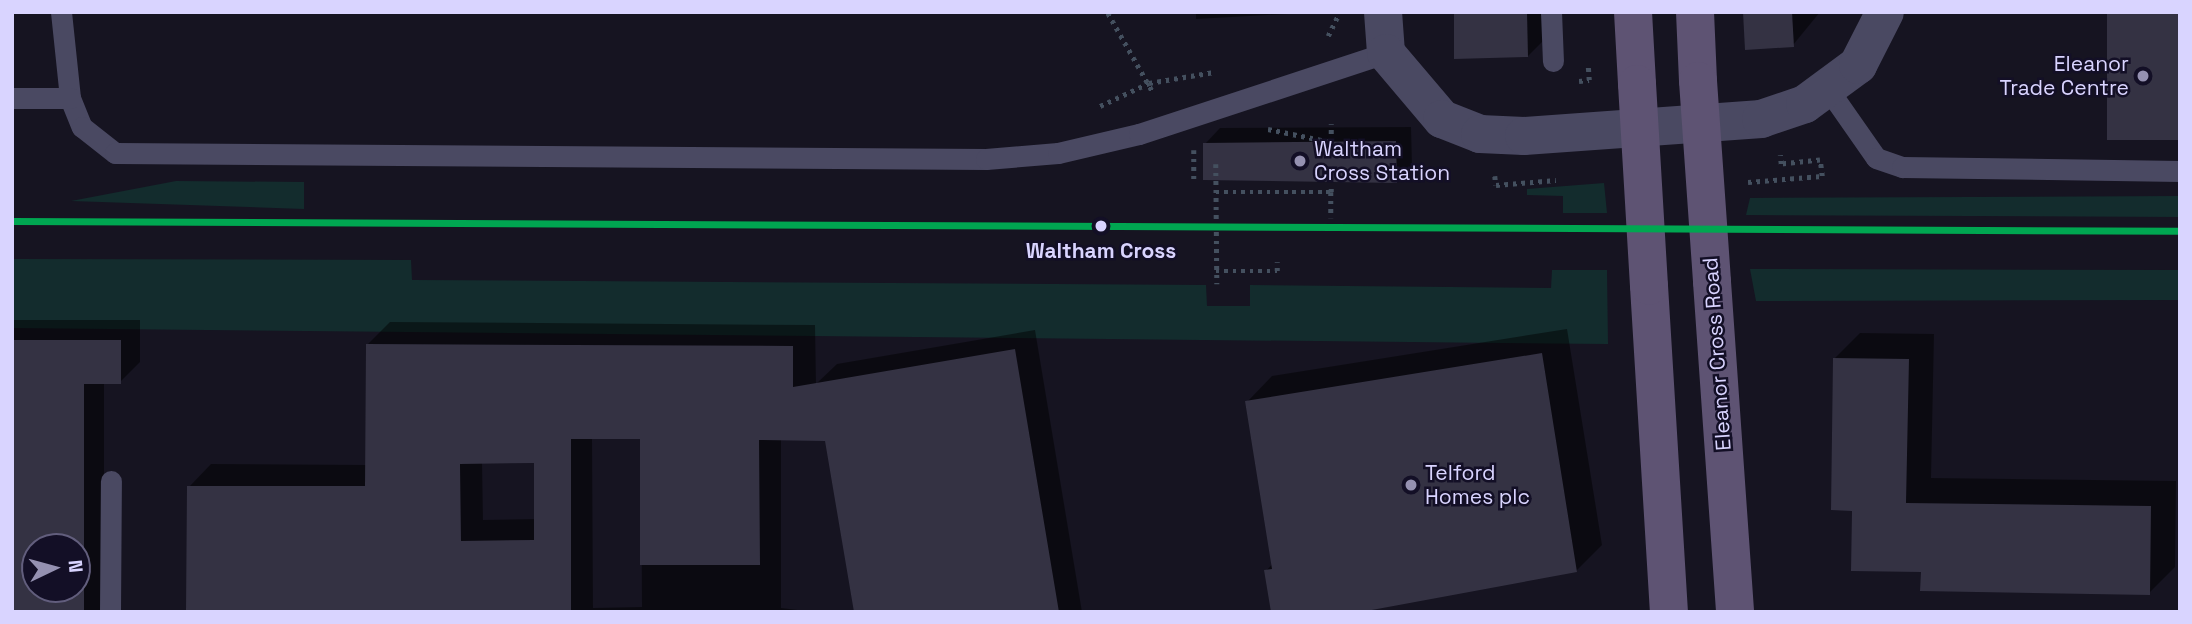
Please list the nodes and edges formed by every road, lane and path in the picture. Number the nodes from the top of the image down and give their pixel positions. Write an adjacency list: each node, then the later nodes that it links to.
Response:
1 (61, 12): 15 (lane)
2 (1340, 12): 9 (path)
3 (1382, 12): 10 (street)
4 (1552, 12): 11 (lane)
5 (1633, 12): 33 (main road, bridge)
6 (1695, 12): 34 (main road, Eleanor Cross Road, bridge)
7 (1885, 12): 13 (street)
8 (1108, 13): 12 (path)
9 (1328, 36)
10 (1386, 53): 13 (street); 15 (lane)
11 (1553, 61)
12 (1149, 83)
13 (1830, 92): 21 (lane)
14 (12, 98): 15 (lane)
15 (70, 98)
16 (1256, 124): 17 (path)
17 (1331, 124)
18 (1194, 141): 22 (path)
19 (1216, 164): 25 (path)
20 (1788, 164): 23 (path)
21 (2180, 171)
22 (1194, 181)
23 (1748, 182)
24 (1331, 184): 26 (path)
25 (1216, 192): 26 (path); 29 (path)
26 (1331, 192): 27 (path)
27 (1331, 218)
28 (1277, 262): 29 (path)
29 (1219, 272): 30 (path)
30 (1217, 284)
31 (111, 481): 32 (lane)
32 (110, 612)
33 (1669, 612)
34 (1735, 612)

